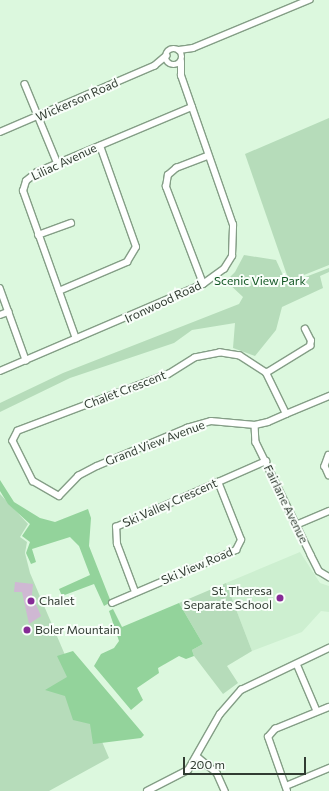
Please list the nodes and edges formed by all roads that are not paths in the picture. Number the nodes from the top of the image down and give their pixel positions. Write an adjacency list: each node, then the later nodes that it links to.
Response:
1 (309, 0): 2 (street)
2 (193, 48): 3 (street); 5 (street)
3 (179, 50): 4 (street, Wickerson Road); 5 (street)
4 (166, 56): 6 (street, Ironwood Road); 7 (street, Wickerson Road)
5 (182, 60): 6 (street, Wickerson Road); 8 (street, Ironwood Road)
6 (171, 65): 7 (street, Wickerson Road); 8 (street, Ironwood Road)
7 (154, 66): 11 (street, Wickerson Road)
8 (181, 76): 10 (street, Ironwood Road)
9 (25, 84): 11 (street)
10 (192, 107): 13 (street, Liliac Avenue); 14 (street, Ironwood Road)
11 (38, 117): 12 (street, Wickerson Road); 15 (street)
12 (0, 132)
13 (100, 146): 15 (street, Liliac Avenue); 20 (street)
14 (208, 156): 18 (street, Ironwood Road); 18 (street)
15 (58, 164): 17 (street, Liliac Avenue)
16 (71, 223): 17 (street)
17 (38, 234): 20 (street, Liliac Avenue)
18 (204, 284): 24 (street, Ironwood Road)
19 (0, 288): 21 (street)
20 (59, 291): 24 (street, Liliac Avenue)
21 (8, 312): 22 (street); 25 (street)
22 (0, 315)
23 (305, 329): 27 (street)
24 (76, 339): 25 (street, Ironwood Road)
25 (26, 360): 26 (street, Ironwood Road)
26 (0, 371)
27 (266, 373): 29 (street); 35 (street, Chalet Crescent)
28 (329, 396): 29 (street, Grand View Avenue)
29 (286, 414): 30 (street, Grand View Avenue)
30 (255, 425): 32 (street, Fairlane Avenue); 35 (street, Grand View Avenue)
31 (329, 455): 33 (street)
32 (266, 461): 34 (street, Ski Valley Crescent); 37 (street, Fairlane Avenue)
33 (329, 475)
34 (218, 482): 39 (street, Ski Valley Crescent); 39 (street, Ski View Road)
35 (58, 496)
36 (329, 511): 37 (street)
37 (296, 525): 38 (street, Fairlane Avenue)
38 (329, 577)
39 (135, 592): 40 (street, Ski View Road)
40 (112, 603)
41 (329, 648): 42 (street)
42 (297, 664): 44 (street); 45 (street)
43 (329, 707): 44 (street)
44 (317, 711): 47 (street)
45 (199, 758): 48 (street); 49 (street)
46 (329, 768): 47 (street)
47 (286, 789)
48 (147, 791)
49 (225, 791)

